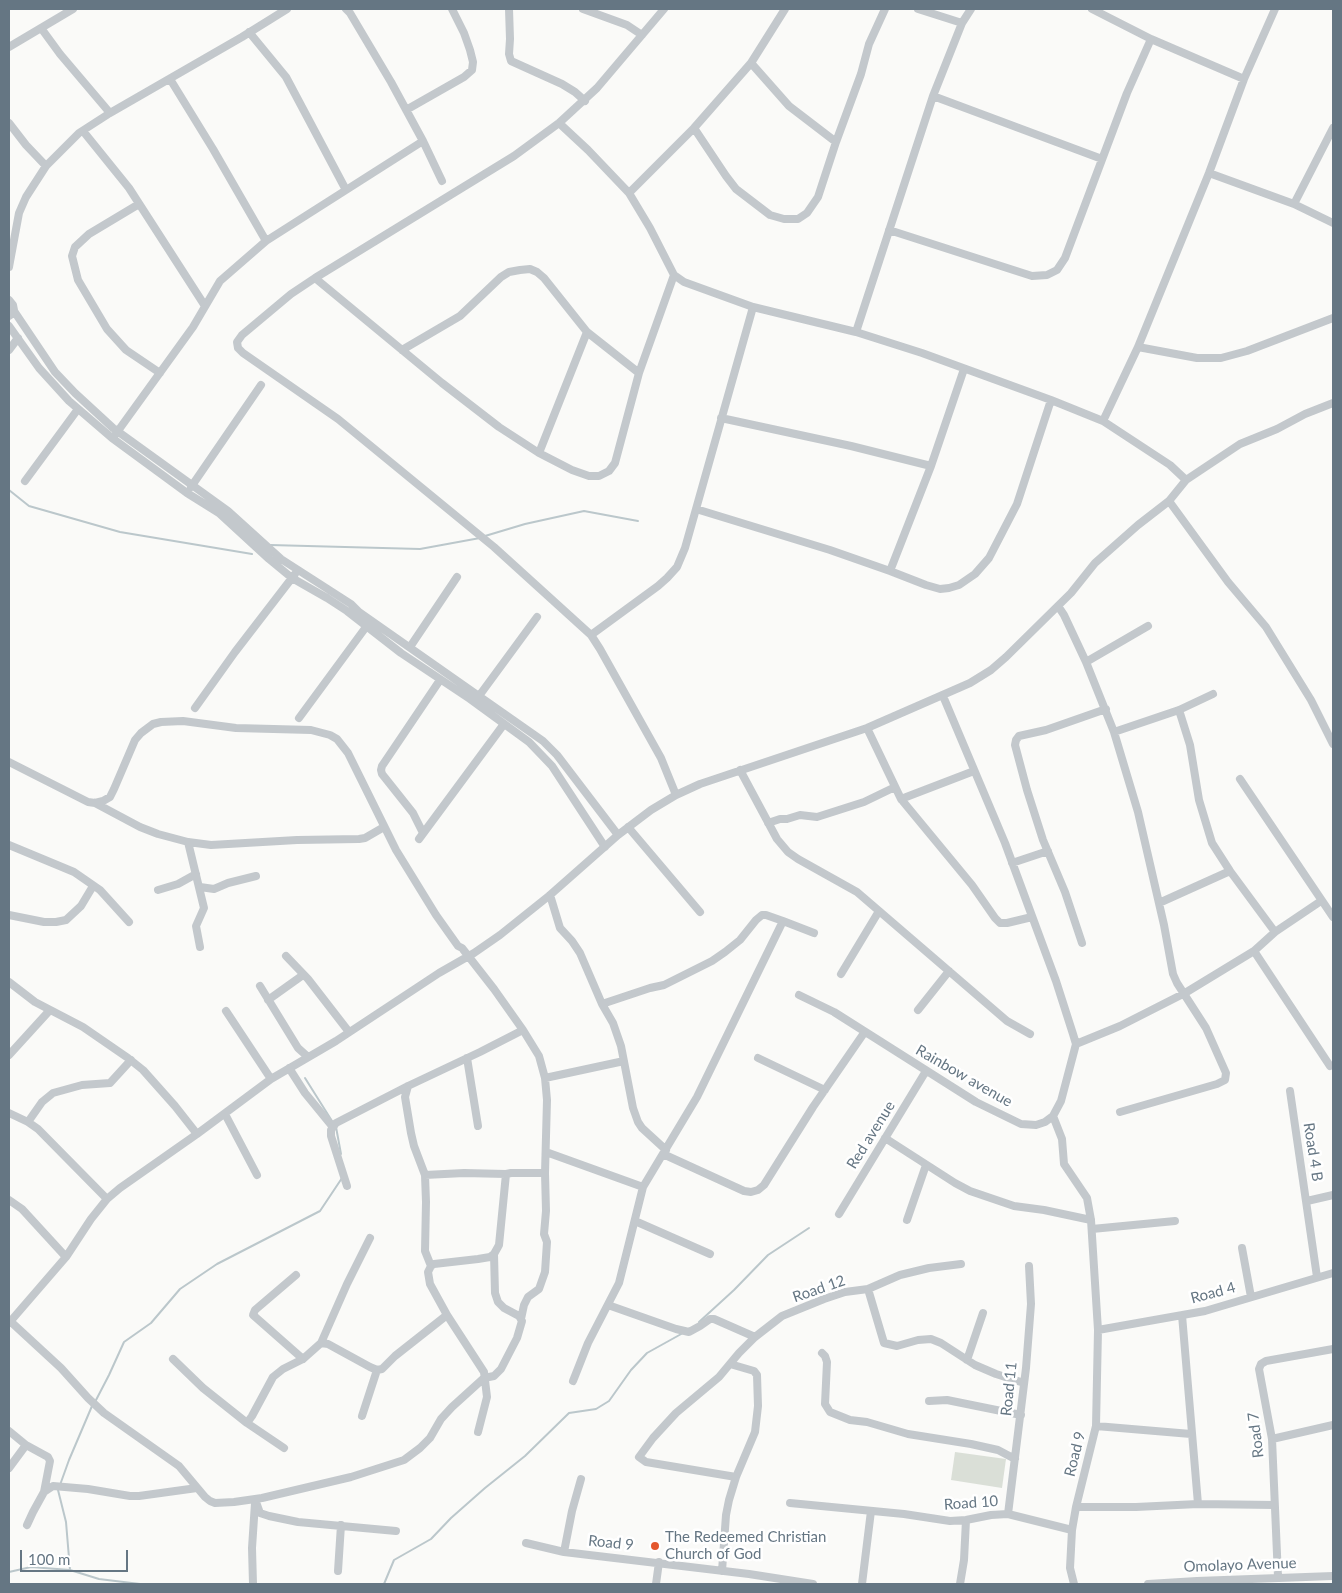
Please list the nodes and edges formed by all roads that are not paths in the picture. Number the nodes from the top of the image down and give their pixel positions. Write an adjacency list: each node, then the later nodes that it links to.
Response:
1 (73, 9): 15 (street)
2 (287, 9): 16 (street)
3 (346, 9): 25 (street)
4 (452, 9): 25 (street)
5 (509, 9): 24 (street)
6 (583, 9): 17 (street)
7 (664, 9): 17 (street)
8 (785, 9): 20 (street)
9 (885, 9): 33 (street)
10 (918, 9): 14 (street)
11 (971, 9): 14 (street)
12 (1092, 9): 18 (street)
13 (1275, 9): 22 (street)
14 (962, 24): 23 (street)
15 (41, 28): 19 (street); 26 (street)
16 (249, 32): 21 (street); 38 (street)
17 (642, 35): 24 (street)
18 (1151, 39): 22 (street); 34 (street)
19 (9, 47)
20 (751, 63): 29 (street); 33 (street)
21 (170, 79): 26 (street); 44 (street)
22 (1244, 79): 36 (street)
23 (933, 96): 34 (street); 43 (street)
24 (585, 101): 28 (street)
25 (406, 110): 32 (street)
26 (110, 113): 31 (street)
27 (9, 123): 35 (street)
28 (559, 124): 39 (street); 47 (street)
29 (694, 128): 33 (street); 39 (street)
30 (1333, 128): 41 (street)
31 (83, 131): 35 (street); 40 (street)
32 (423, 141): 37 (street); 38 (street)
33 (836, 142)
34 (1102, 159): 43 (street)
35 (46, 166): 45 (street)
36 (1209, 174): 41 (street); 57 (street)
37 (442, 181)
38 (346, 190): 44 (street)
39 (629, 193): 46 (street)
40 (139, 204): 49 (street); 61 (street)
41 (1294, 204): 42 (street)
42 (1333, 223)
43 (889, 230): 55 (street)
44 (266, 241): 49 (street)
45 (9, 267)
46 (674, 275): 50 (street); 62 (street)
47 (315, 278): 59 (street); 87 (street)
48 (9, 300): 51 (street)
49 (205, 306): 61 (street)
50 (753, 307): 55 (street); 67 (street)
51 (11, 314): 69 (street)
52 (1333, 318): 57 (street)
53 (9, 326): 56 (street)
54 (587, 332): 59 (street); 62 (street); 71 (street)
55 (856, 332): 60 (street)
56 (18, 338): 58 (street); 66 (street)
57 (1138, 347): 68 (street)
58 (9, 350)
59 (402, 350): 71 (street)
60 (964, 369): 64 (street); 72 (street)
61 (160, 373): 69 (street)
62 (639, 373): 71 (street)
63 (261, 385): 75 (street)
64 (1051, 400): 68 (street); 80 (street)
65 (1333, 403): 73 (street)
66 (78, 409): 70 (street); 74 (street)
67 (721, 418): 72 (street); 78 (street)
68 (1103, 421): 73 (street)
69 (118, 431): 70 (street); 75 (street)
70 (112, 438): 76 (street)
71 (539, 453)
72 (930, 466): 80 (street)
73 (1186, 480): 77 (street)
74 (25, 481)
75 (192, 484): 76 (street); 79 (street)
76 (187, 493): 82 (street)
77 (1169, 501): 83 (street); 101 (street)
78 (696, 509): 80 (street); 87 (street)
79 (298, 570): 82 (street); 88 (street)
80 (890, 570)
81 (457, 577): 88 (street)
82 (292, 578): 86 (street); 94 (street)
83 (1058, 606): 89 (street); 93 (street)
84 (537, 617): 92 (street)
85 (1148, 626): 89 (street)
86 (366, 627): 90 (street); 97 (street)
87 (591, 635): 107 (street)
88 (410, 646): 92 (street)
89 (1086, 662): 95 (street)
90 (440, 680): 98 (street); 98 (street)
91 (1213, 694): 96 (street)
92 (479, 696): 113 (street)
93 (943, 696): 99 (street); 104 (street)
94 (195, 708)
95 (1106, 709): 100 (street); 117 (street)
96 (1179, 710): 100 (street); 119 (street)
97 (299, 718)
98 (504, 724): 116 (street)
99 (867, 728): 103 (street); 106 (street)
100 (1114, 732): 127 (street)
101 (1333, 744)
102 (9, 762): 109 (street)
103 (740, 770): 107 (street); 110 (street)
104 (974, 771): 108 (street); 118 (street)
105 (1240, 779): 126 (street)
106 (895, 787): 108 (street); 110 (street)
107 (676, 795): 112 (street)
108 (901, 798): 132 (street)
109 (95, 803): 111 (street); 114 (street)
110 (768, 823): 128 (street)
111 (384, 827): 114 (street); 141 (street)
112 (628, 827): 113 (street); 129 (street)
113 (618, 835): 116 (street)
114 (188, 842): 120 (street)
115 (9, 845): 122 (street)
116 (605, 847): 125 (street)
117 (1048, 851): 118 (street); 137 (street)
118 (1012, 863): 132 (street)
119 (1230, 871): 127 (street); 135 (street)
120 (196, 874): 123 (street); 124 (street)
121 (256, 876): 123 (street)
122 (93, 886): 130 (street); 134 (street)
123 (200, 887): 138 (street)
124 (158, 890)
125 (550, 895): 141 (street); 150 (street)
126 (1321, 901): 131 (street); 135 (street)
127 (1159, 903): 147 (street)
128 (879, 911): 142 (street); 143 (street)
129 (700, 912)
130 (9, 915)
131 (1333, 917)
132 (1032, 918): 158 (street)
133 (783, 921): 136 (street); 150 (street); 183 (street)
134 (128, 922)
135 (1275, 932): 139 (street)
136 (814, 933)
137 (1082, 943)
138 (200, 946)
139 (1254, 951): 147 (street); 165 (street)
140 (286, 956): 144 (street)
141 (467, 956): 154 (street); 155 (street)
142 (949, 972): 152 (street); 157 (street)
143 (841, 974)
144 (303, 975): 149 (street); 155 (street)
145 (9, 982): 151 (street)
146 (260, 986): 149 (street)
147 (1184, 993): 158 (street); 173 (street)
148 (799, 995): 156 (street, Rainbow avenue)
149 (268, 1000): 160 (street)
150 (602, 1004): 164 (street)
151 (50, 1010): 159 (street); 163 (street)
152 (918, 1010)
153 (226, 1011): 169 (street)
154 (523, 1030): 161 (street); 168 (street)
155 (349, 1032): 160 (street)
156 (864, 1033): 167 (street, Rainbow avenue); 171 (street)
157 (1030, 1034)
158 (1076, 1044): 176 (street)
159 (9, 1055)
160 (308, 1057): 166 (street)
161 (467, 1058): 170 (street); 179 (street)
162 (758, 1058): 171 (street)
163 (131, 1060): 177 (street); 180 (street)
164 (624, 1061): 168 (street); 183 (street)
165 (1330, 1066)
166 (289, 1068): 169 (street); 178 (street)
167 (926, 1071): 176 (street, Rainbow avenue); 181 (street, Red avenue)
168 (545, 1078): 182 (street)
169 (271, 1079): 175 (street)
170 (408, 1086): 178 (street); 188 (street)
171 (825, 1090): 183 (street)
172 (1290, 1091): 194 (street, Road 4 B)
173 (1120, 1112)
174 (9, 1113): 177 (street)
175 (225, 1114): 180 (street); 187 (street)
176 (1053, 1116): 197 (street, Road 9)
177 (28, 1122): 192 (street)
178 (332, 1126): 189 (street)
179 (478, 1126)
180 (197, 1134): 192 (street)
181 (885, 1138): 184 (street); 195 (street, Red avenue)
182 (546, 1152): 185 (street); 190 (street)
183 (665, 1152): 190 (street)
184 (926, 1165): 196 (street); 197 (street)
185 (545, 1173): 186 (street); 218 (street)
186 (506, 1174): 188 (street); 203 (street)
187 (257, 1175)
188 (425, 1175): 207 (street)
189 (347, 1186)
190 (643, 1187): 198 (street)
191 (1333, 1194): 194 (street)
192 (107, 1199): 205 (street)
193 (9, 1200): 205 (street)
194 (1307, 1201): 211 (street, Road 4 B)
195 (839, 1214)
196 (907, 1220)
197 (1091, 1220): 200 (street, Road 9)
198 (634, 1221): 204 (street); 214 (street)
199 (1175, 1221): 200 (street)
200 (1092, 1229): 220 (street, Road 9)
201 (370, 1238): 222 (street)
202 (1242, 1248): 213 (street)
203 (494, 1254): 207 (street); 218 (street)
204 (710, 1254)
205 (66, 1257): 219 (street)
206 (961, 1264): 212 (street)
207 (431, 1266): 216 (street)
208 (1029, 1266): 232 (street, Road 11)
209 (1333, 1273): 211 (street, Road 4)
210 (296, 1275): 226 (street)
211 (1317, 1277): 213 (street, Road 4)
212 (868, 1289): 221 (street, Road 12); 227 (street, Road 12)
213 (1251, 1297): 217 (street, Road 4)
214 (608, 1305): 221 (street); 231 (street)
215 (983, 1313): 227 (street)
216 (447, 1315): 229 (street); 230 (street)
217 (1182, 1315): 220 (street, Road 4); 241 (street)
218 (521, 1318): 230 (street)
219 (10, 1322): 249 (street)
220 (1098, 1330): 238 (street, Road 9)
221 (755, 1337): 228 (street, Road 12)
222 (321, 1343): 226 (street); 229 (street)
223 (1333, 1349): 242 (street, Road 7)
224 (822, 1353): 245 (street)
225 (173, 1359): 236 (street)
226 (303, 1359): 236 (street)
227 (967, 1360): 232 (street, Road 12)
228 (730, 1364): 247 (street); 247 (street, Road 12)
229 (378, 1370): 235 (street)
230 (484, 1378): 240 (street); 251 (street)
231 (573, 1381)
232 (1024, 1383): 234 (street, Road 11)
233 (929, 1401): 234 (street)
234 (1021, 1415): 245 (street, Road 11)
235 (362, 1416)
236 (247, 1423): 244 (street)
237 (1333, 1425): 242 (street)
238 (1096, 1426): 241 (street); 255 (street, Road 9)
239 (9, 1431): 243 (street)
240 (478, 1432)
241 (1191, 1434): 253 (street)
242 (1272, 1439): 254 (street, Road 7)
243 (26, 1445): 246 (street); 250 (street)
244 (284, 1448)
245 (1015, 1459): 257 (street, Road 11)
246 (9, 1468)
247 (736, 1477): 267 (street)
248 (581, 1479): 264 (street)
249 (197, 1488): 250 (street); 251 (street)
250 (44, 1492): 259 (street)
251 (255, 1499): 260 (street); 270 (street)
252 (790, 1503): 256 (street, Road 10)
253 (1198, 1504): 254 (street); 255 (street)
254 (1274, 1506): 269 (street, Road 7)
255 (1076, 1507): 261 (street, Road 9)
256 (871, 1511): 258 (street, Road 10); 273 (street)
257 (1008, 1514): 258 (street, Road 10); 261 (street, Road 10)
258 (966, 1520): 274 (street)
259 (27, 1525)
260 (342, 1525): 262 (street); 266 (street)
261 (1072, 1530): 275 (street, Road 9)
262 (396, 1531)
263 (526, 1543): 264 (street, Road 9)
264 (564, 1552): 265 (street, Road 9)
265 (659, 1562): 267 (street, Road 9); 271 (street)
266 (338, 1570)
267 (722, 1571): 272 (street, Road 9)
268 (1333, 1576): 269 (street, Omolayo Avenue)
269 (1278, 1578): 276 (street, Omolayo Avenue)
270 (253, 1584)
271 (656, 1584)
272 (813, 1584)
273 (862, 1584)
274 (960, 1584)
275 (1074, 1584)
276 (1148, 1584)

